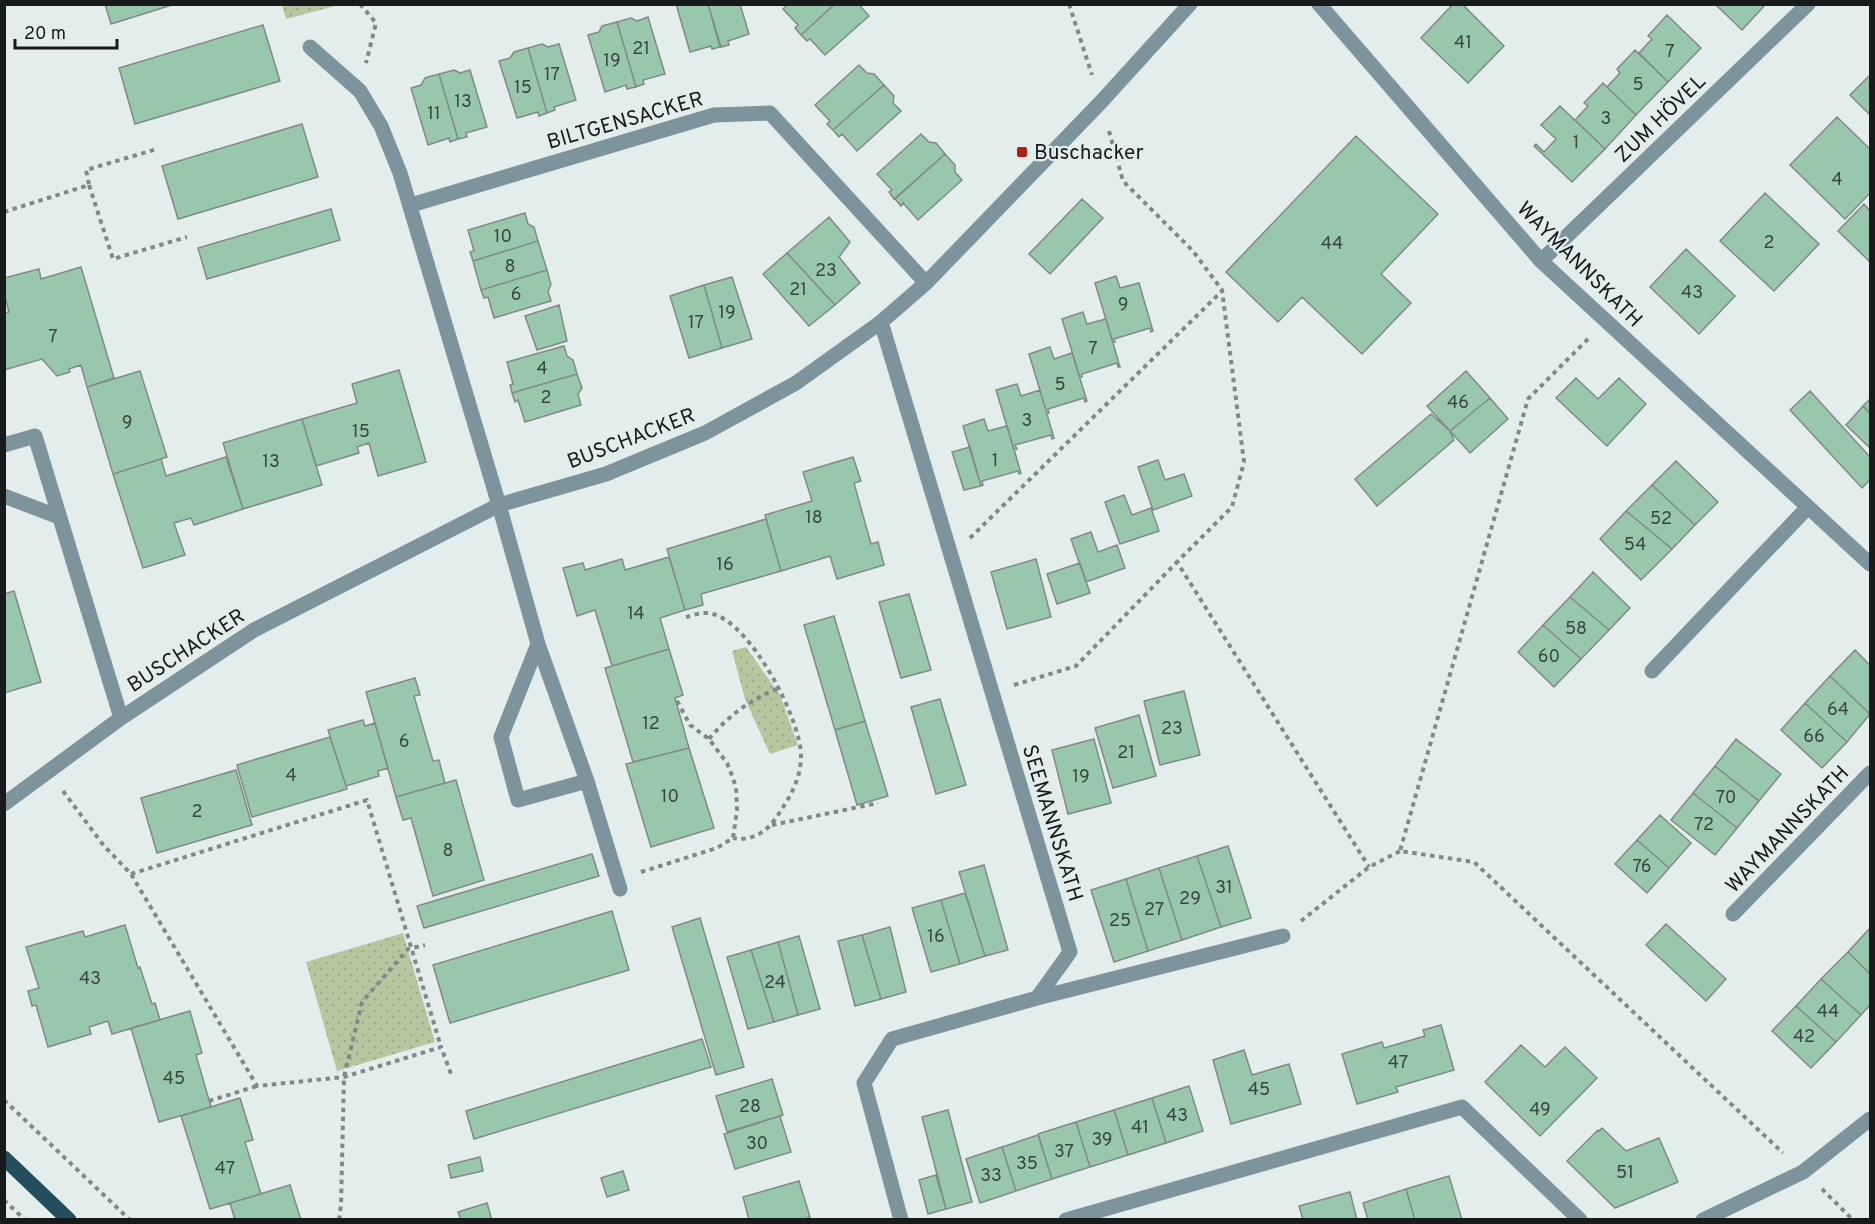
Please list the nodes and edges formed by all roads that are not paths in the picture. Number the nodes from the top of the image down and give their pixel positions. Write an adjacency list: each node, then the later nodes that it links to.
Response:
1 (1190, 4): 7 (street, BUSCHACKER)
2 (1319, 4): 6 (street, WAYMANNSKATH)
3 (1808, 4): 6 (street, ZUM HÖVEL)
4 (310, 47): 5 (street)
5 (411, 205): 7 (street, BILTGENSACKER); 11 (street)
6 (1541, 261): 12 (street, WAYMANNSKATH)
7 (926, 283): 8 (street, BUSCHACKER)
8 (881, 322): 11 (street, BUSCHACKER); 24 (street, SEEMANNSKATH)
9 (4, 445): 13 (street, BUSCHACKER)
10 (4, 496): 13 (street)
11 (499, 505): 15 (street); 17 (street, BUSCHACKER)
12 (1808, 507): 14 (street, WAYMANNSKATH); 16 (street)
13 (59, 517): 17 (street, BUSCHACKER)
14 (1867, 554)
15 (538, 644): 19 (street); 19 (street)
16 (1652, 671)
17 (121, 718): 20 (street, BUSCHACKER)
18 (1870, 773): 22 (street, WAYMANNSKATH)
19 (587, 781): 21 (street)
20 (4, 804)
21 (619, 884)
22 (1733, 914)
23 (1283, 936): 24 (street)
24 (1037, 998): 28 (street)
25 (1870, 1119): 31 (street)
26 (4, 1158): 27 (main road)
27 (69, 1220)
28 (901, 1220)
29 (1066, 1220): 30 (street)
30 (1580, 1220)
31 (1703, 1220)

